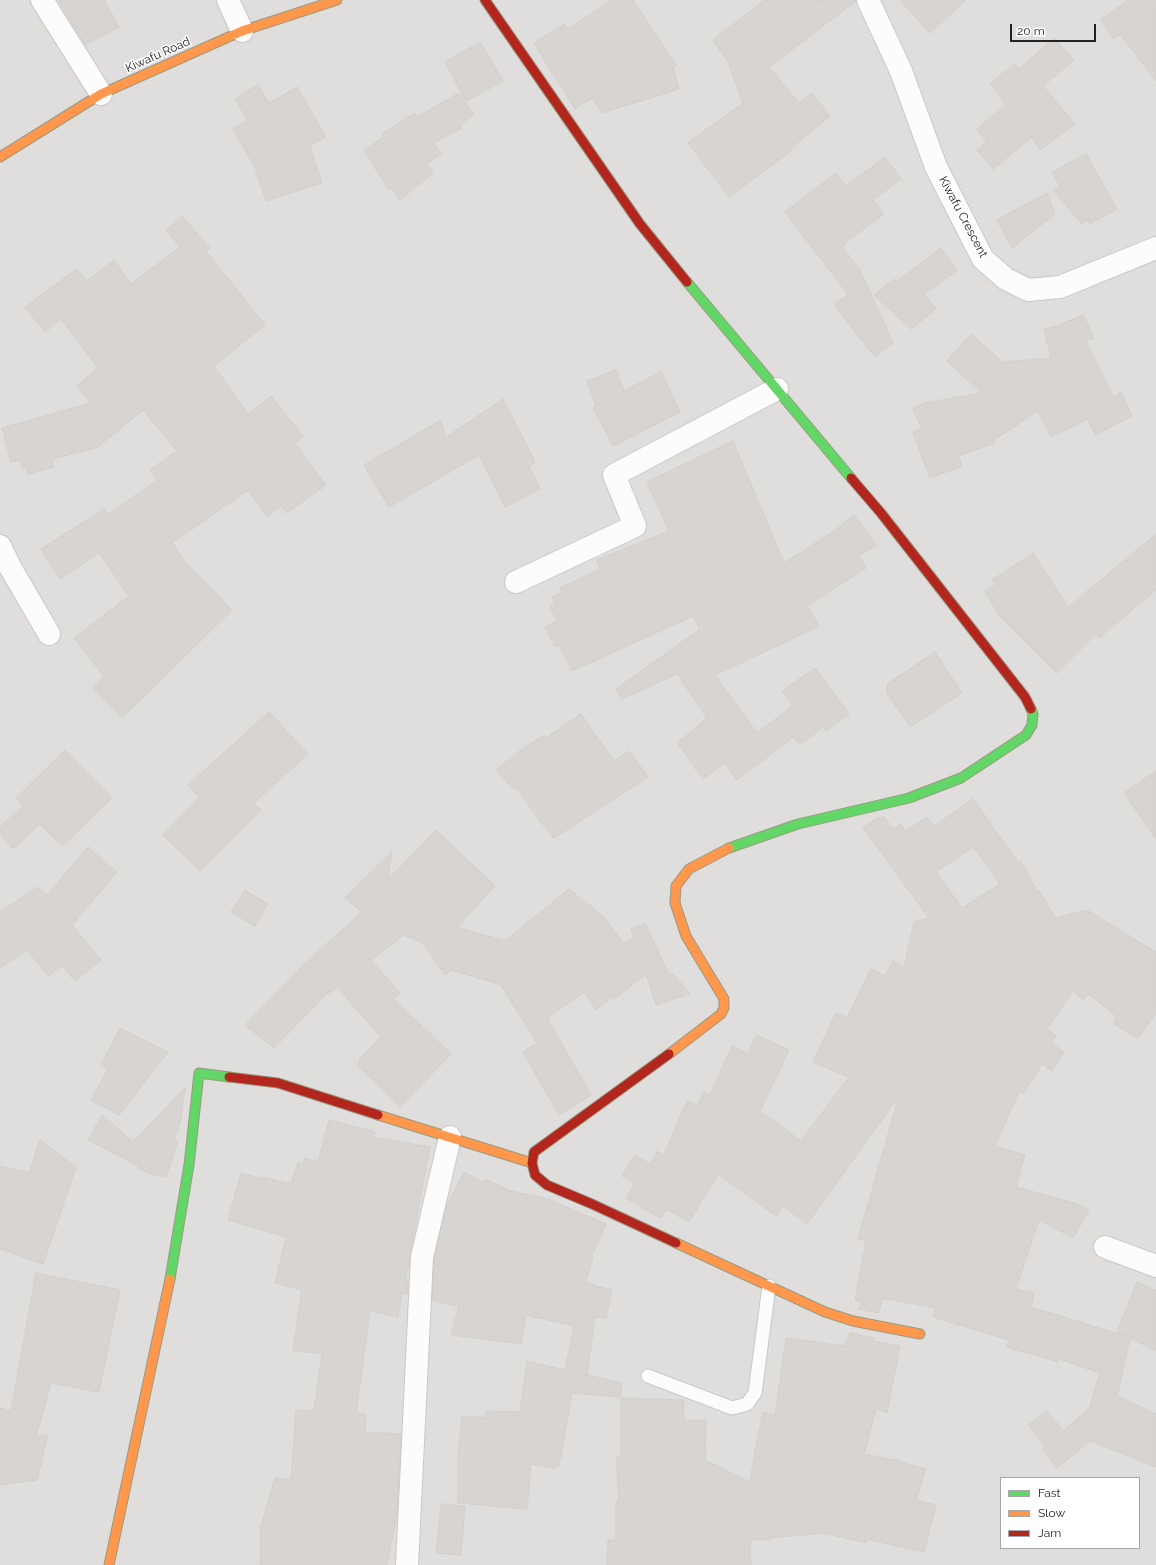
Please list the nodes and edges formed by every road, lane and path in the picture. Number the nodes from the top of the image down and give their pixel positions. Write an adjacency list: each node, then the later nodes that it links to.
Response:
1 (42, 0): 7 (street)
2 (228, 0): 6 (street)
3 (338, 0): 6 (street, Kiwafu Road)
4 (485, 0): 10 (street)
5 (868, 0): 9 (street, Kiwafu Crescent)
6 (242, 31): 7 (street, Kiwafu Road)
7 (101, 94): 8 (street, Kiwafu Road)
8 (0, 158)
9 (1156, 248)
10 (777, 389): 12 (street); 15 (street)
11 (0, 546): 13 (street)
12 (516, 582)
13 (48, 634)
14 (450, 1137): 15 (street); 21 (street); 22 (street)
15 (532, 1163): 18 (street)
16 (1105, 1247): 17 (street)
17 (1156, 1266)
18 (768, 1286): 19 (street); 20 (lane)
19 (920, 1334)
20 (648, 1376)
21 (109, 1565)
22 (407, 1565)

